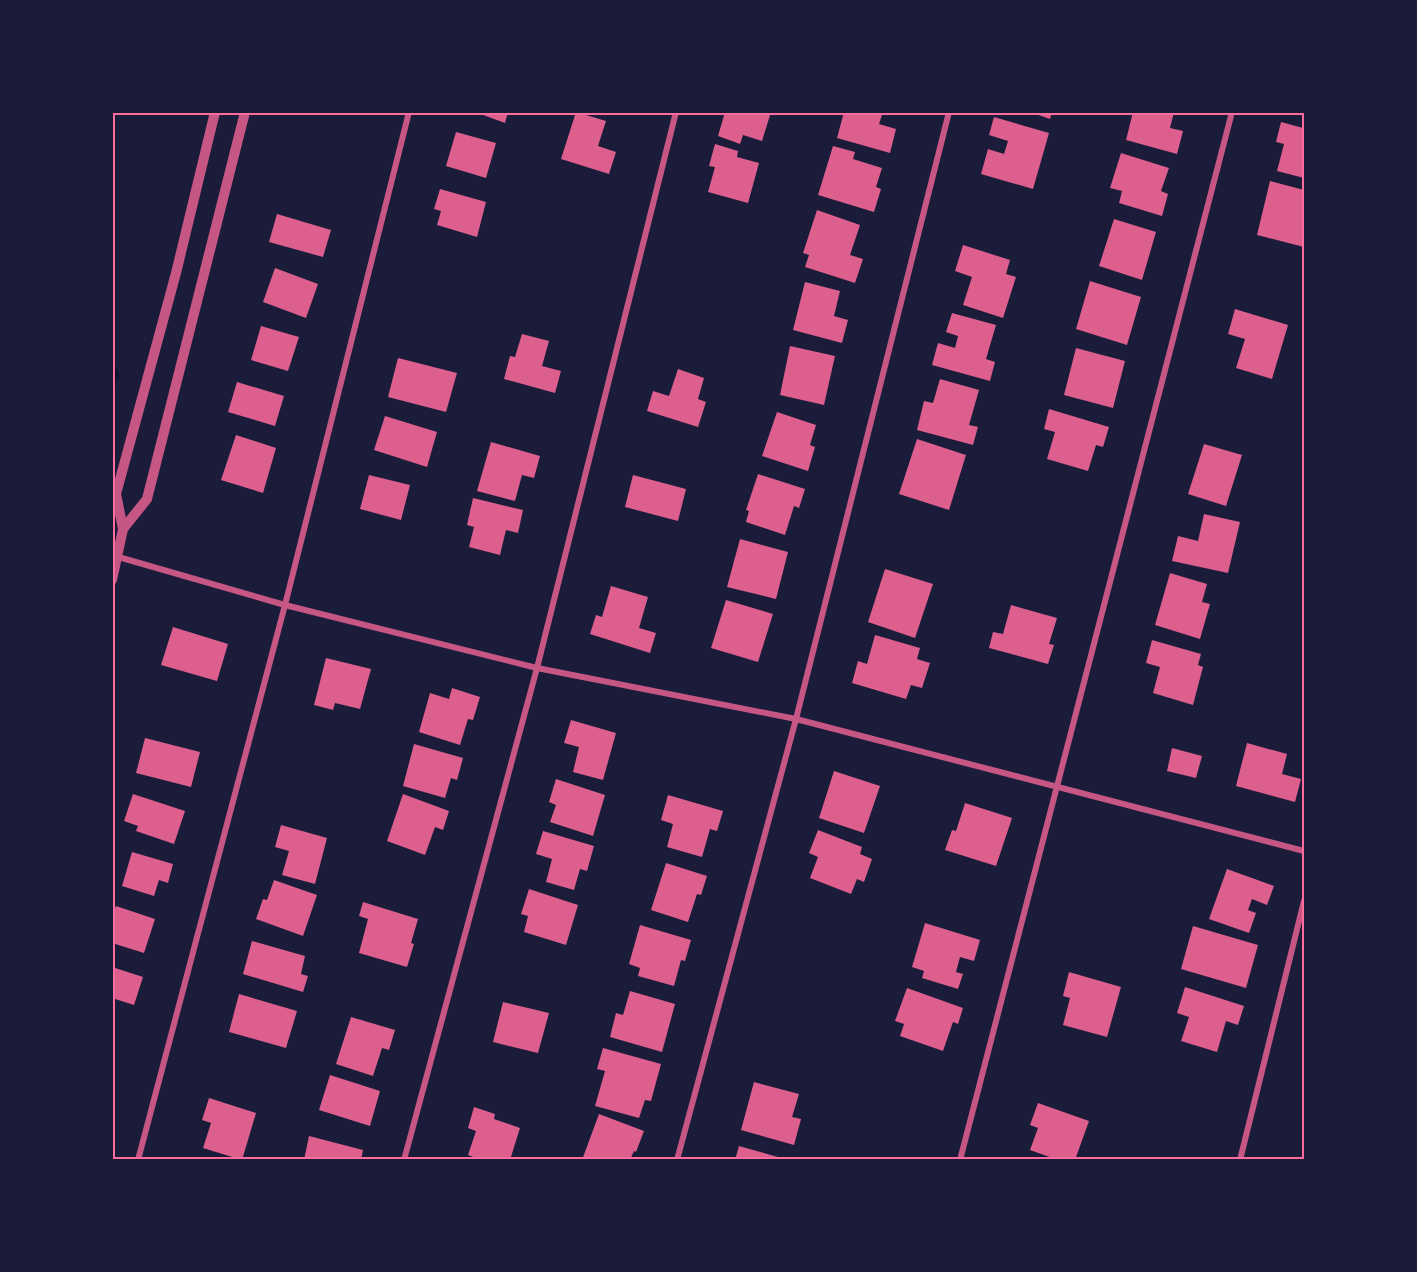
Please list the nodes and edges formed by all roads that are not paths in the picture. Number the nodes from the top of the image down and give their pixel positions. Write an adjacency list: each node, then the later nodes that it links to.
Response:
1 (214, 112): 7 (street)
2 (245, 112): 7 (street)
3 (409, 112): 10 (street)
4 (676, 112): 11 (street)
5 (949, 112): 12 (street)
6 (1232, 112): 13 (street)
7 (123, 529): 8 (street)
8 (115, 556): 9 (street); 10 (street)
9 (112, 580)
10 (285, 605): 11 (street); 16 (street)
11 (537, 668): 12 (street); 17 (street)
12 (795, 719): 13 (street); 18 (street)
13 (1055, 788): 14 (street); 19 (street)
14 (1305, 851)
15 (1305, 901): 20 (street)
16 (138, 1160)
17 (404, 1160)
18 (677, 1160)
19 (960, 1160)
20 (1240, 1160)

